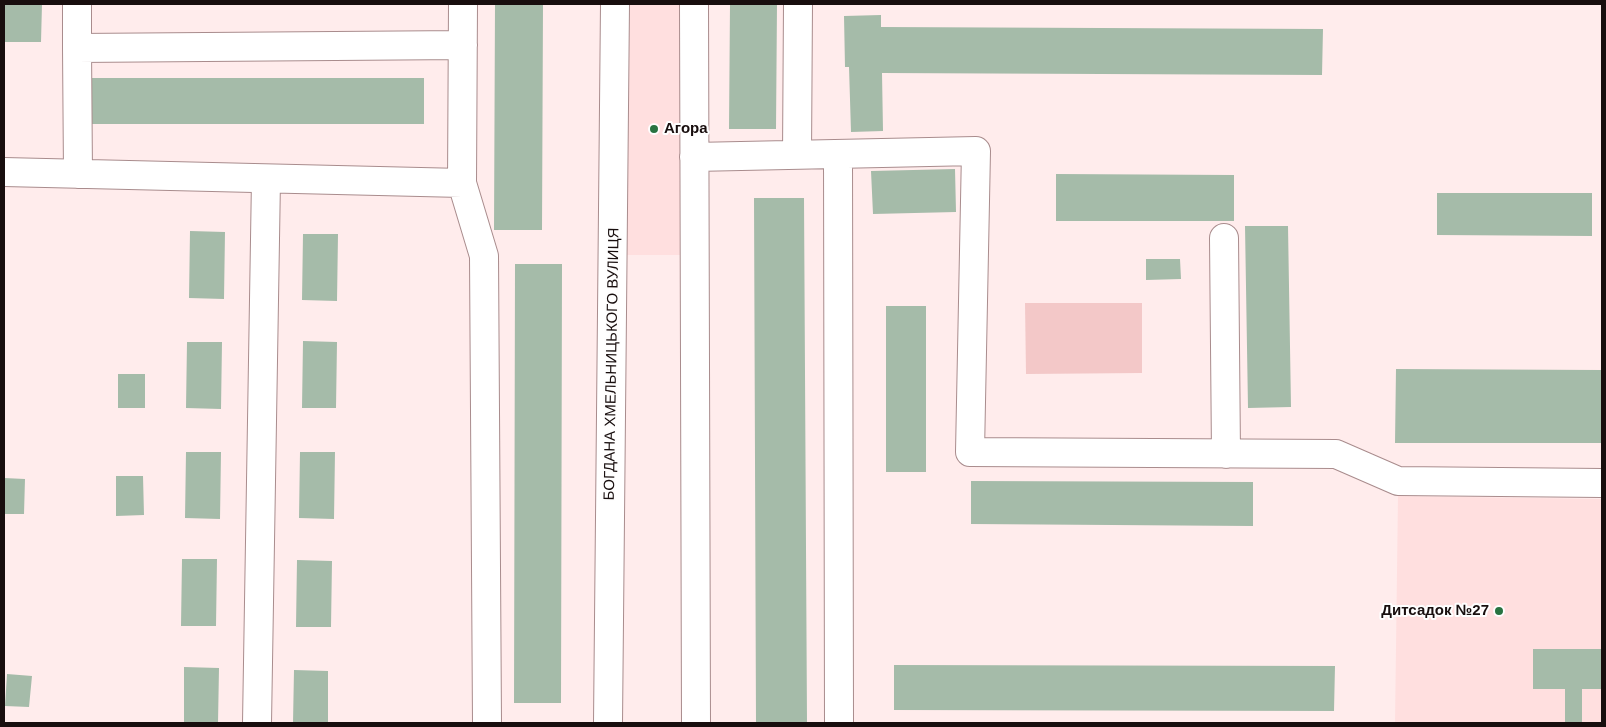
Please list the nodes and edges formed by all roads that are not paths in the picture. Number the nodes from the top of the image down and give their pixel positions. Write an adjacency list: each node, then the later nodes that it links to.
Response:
1 (77, 4): 7 (street)
2 (463, 4): 6 (street)
3 (615, 4): 20 (street, БОГДАНА ХМЕЛЬНИЦЬКОГО ВУЛИЦЯ)
4 (694, 4): 10 (street)
5 (798, 4): 9 (street)
6 (463, 45): 7 (street); 14 (street)
7 (77, 48): 12 (street)
8 (838, 154): 9 (street); 16 (street); 22 (street)
9 (797, 155): 10 (street)
10 (694, 157): 21 (street)
11 (4, 172): 12 (street)
12 (78, 174): 13 (street)
13 (266, 179): 14 (street); 18 (street)
14 (462, 183): 19 (street)
15 (1224, 238): 16 (street)
16 (1226, 454): 17 (street)
17 (1602, 483)
18 (258, 723)
19 (487, 723)
20 (608, 723)
21 (696, 723)
22 (839, 723)

